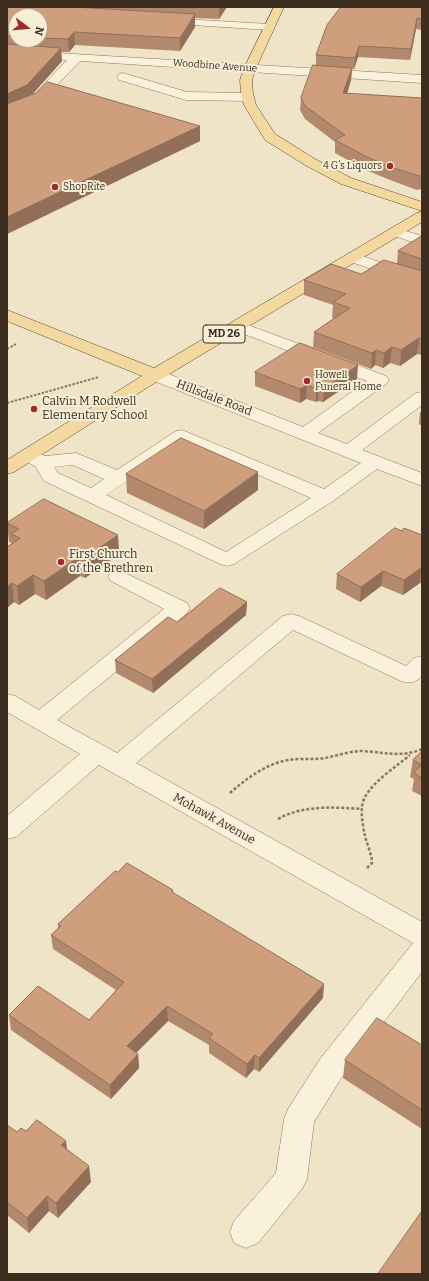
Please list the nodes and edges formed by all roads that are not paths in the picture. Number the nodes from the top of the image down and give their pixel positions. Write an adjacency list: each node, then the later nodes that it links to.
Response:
1 (279, 7): 3 (main road)
2 (154, 20): 3 (street)
3 (269, 27): 7 (main road)
4 (7, 53): 5 (street, Woodbine Avenue)
5 (77, 57): 7 (street, Woodbine Avenue); 11 (street)
6 (422, 64): 9 (street)
7 (250, 68): 9 (street, Woodbine Avenue); 10 (main road)
8 (123, 77): 10 (street)
9 (420, 79)
10 (248, 97): 12 (main road)
11 (7, 114)
12 (422, 207)
13 (422, 216): 14 (main road, MD 26)
14 (396, 232): 15 (street); 16 (main road, MD 26)
15 (422, 241)
16 (353, 258): 17 (street); 19 (main road, MD 26)
17 (421, 273)
18 (7, 316): 20 (main road, Hillsdale Road)
19 (237, 326): 20 (main road, MD 26); 22 (street)
20 (155, 375): 22 (street, Hillsdale Road); 24 (main road, MD 26)
21 (422, 397): 23 (street)
22 (304, 434): 23 (street, Hillsdale Road)
23 (349, 451): 25 (street, Hillsdale Road)
24 (35, 458): 26 (main road, MD 26); 27 (street); 29 (street)
25 (375, 461): 28 (street, Hillsdale Road); 30 (street)
26 (7, 468)
27 (118, 478): 29 (street); 30 (street)
28 (422, 480)
29 (92, 496): 30 (street)
30 (326, 497)
31 (118, 577): 34 (street)
32 (422, 663): 36 (street)
33 (7, 702): 34 (street, Mohawk Avenue)
34 (40, 721): 35 (street, Mohawk Avenue)
35 (96, 753): 36 (street, Mohawk Avenue); 37 (street)
36 (118, 765): 38 (street, Mohawk Avenue)
37 (7, 830)
38 (422, 935)
39 (422, 951): 40 (street)
40 (246, 1232)

